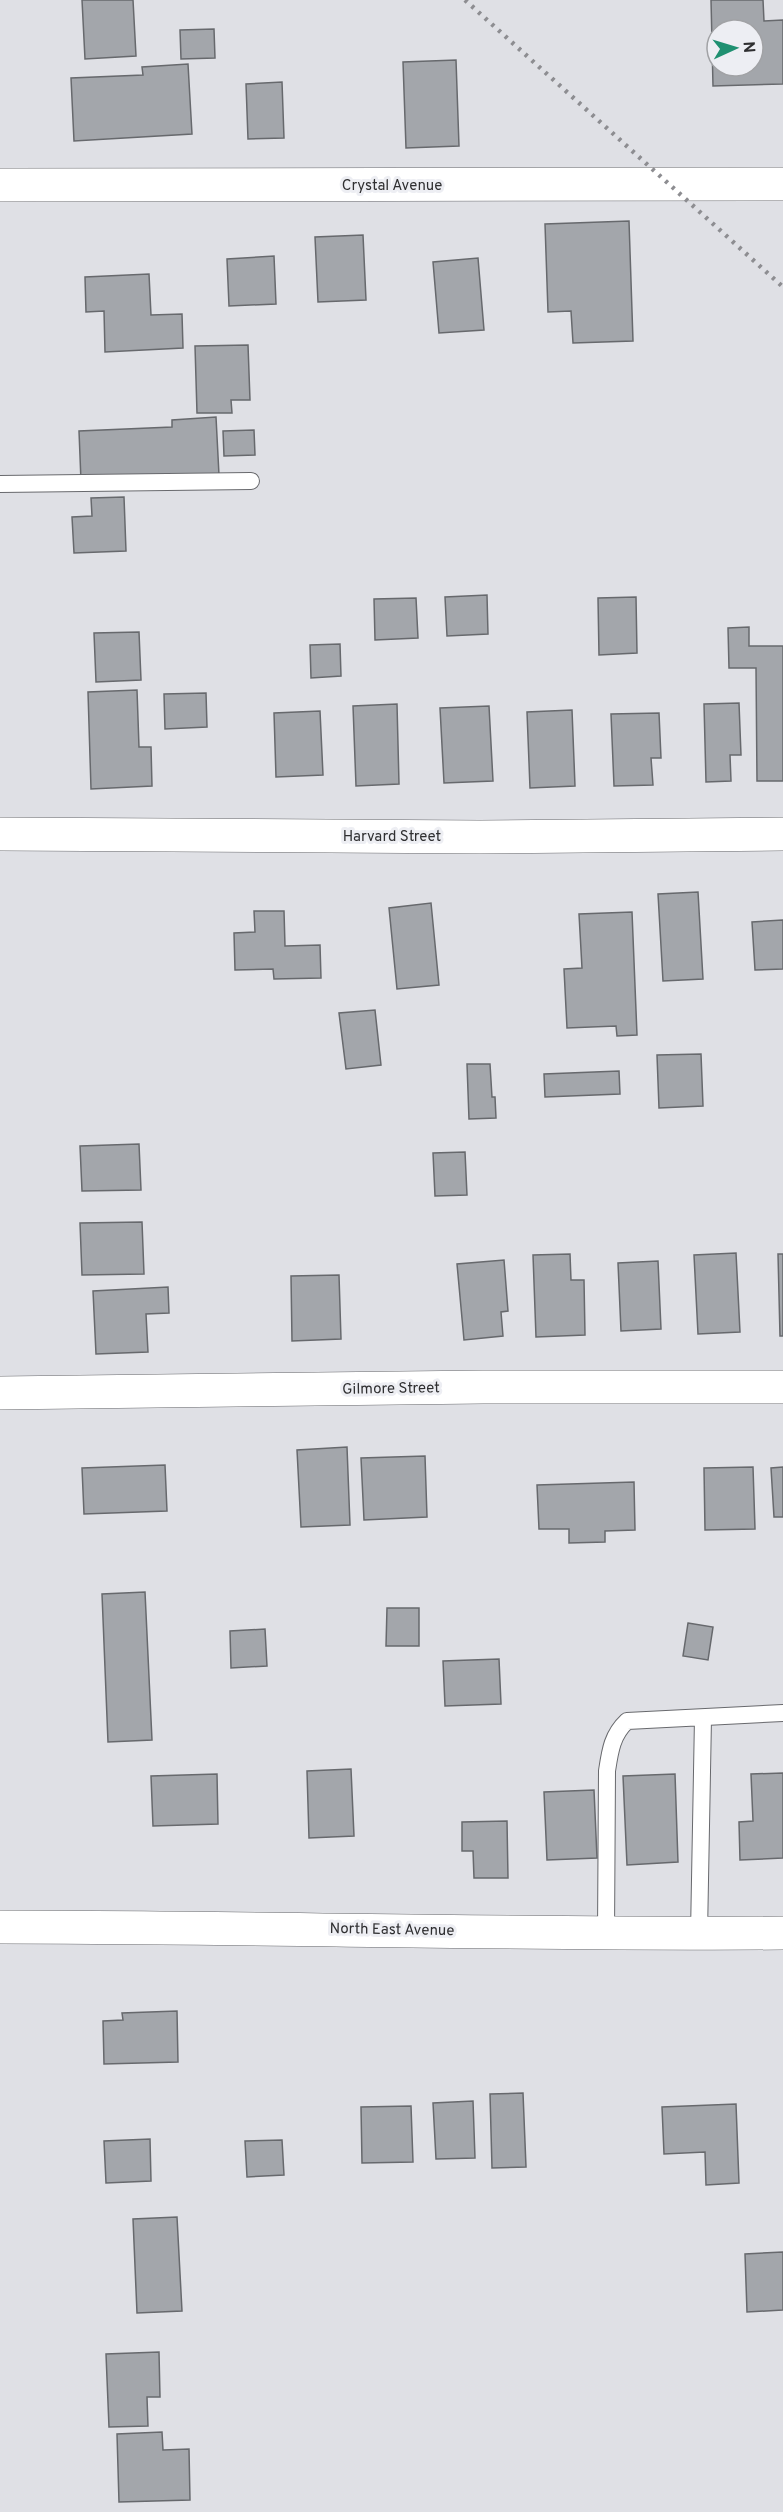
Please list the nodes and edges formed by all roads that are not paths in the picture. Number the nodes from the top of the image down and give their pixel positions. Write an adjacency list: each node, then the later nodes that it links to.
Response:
1 (783, 184): 2 (street, Crystal Avenue)
2 (0, 185)
3 (251, 481): 4 (lane)
4 (0, 484)
5 (0, 834): 6 (street, Harvard Street)
6 (783, 834)
7 (783, 1388): 8 (street, Gilmore Street)
8 (0, 1393)
9 (783, 1713): 10 (lane)
10 (703, 1718): 12 (lane); 14 (lane)
11 (0, 1927): 14 (street, North East Avenue)
12 (699, 1934): 13 (street, North East Avenue); 14 (street, North East Avenue)
13 (783, 1934)
14 (606, 1935)

